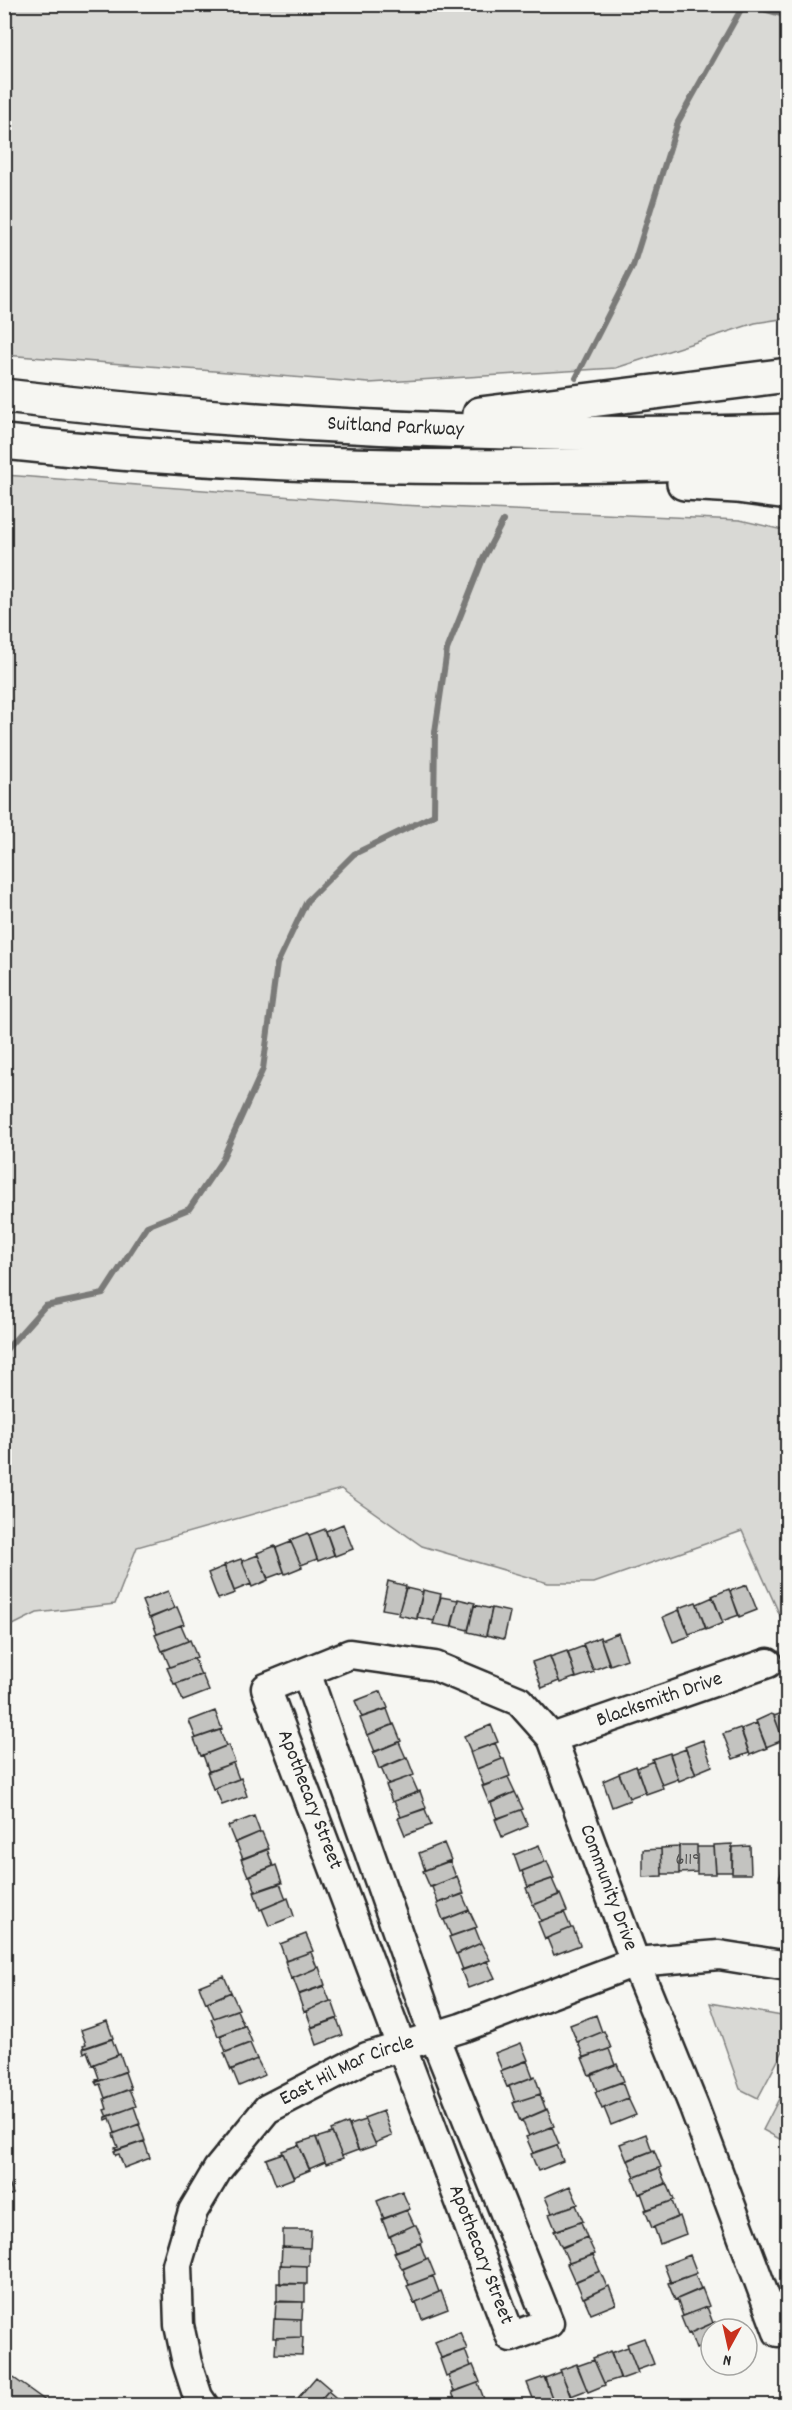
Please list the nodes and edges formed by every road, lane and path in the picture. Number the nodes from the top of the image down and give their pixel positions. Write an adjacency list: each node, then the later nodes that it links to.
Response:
1 (788, 375): 3 (highway)
2 (4, 396): 3 (highway, Suitland Parkway)
3 (268, 421): 4 (highway, Suitland Parkway)
4 (788, 431)
5 (4, 442): 7 (highway, Suitland Parkway)
6 (788, 459): 7 (highway, Suitland Parkway)
7 (449, 467): 8 (highway)
8 (788, 493)
9 (768, 1663): 12 (street, Blacksmith Drive)
10 (306, 1672): 11 (street, Community Drive); 12 (street, Community Drive); 15 (street, Apothecary Street)
11 (266, 1688): 16 (street, Apothecary Street)
12 (552, 1738): 13 (street, Community Drive)
13 (634, 1962): 14 (street, East Hil Mar Circle); 15 (street, East Hil Mar Circle); 17 (street, Community Drive)
14 (788, 1966)
15 (434, 2036): 16 (street, East Hil Mar Circle); 16 (street, Apothecary Street)
16 (401, 2047): 18 (street, East Hil Mar Circle)
17 (778, 2332)
18 (204, 2406)

